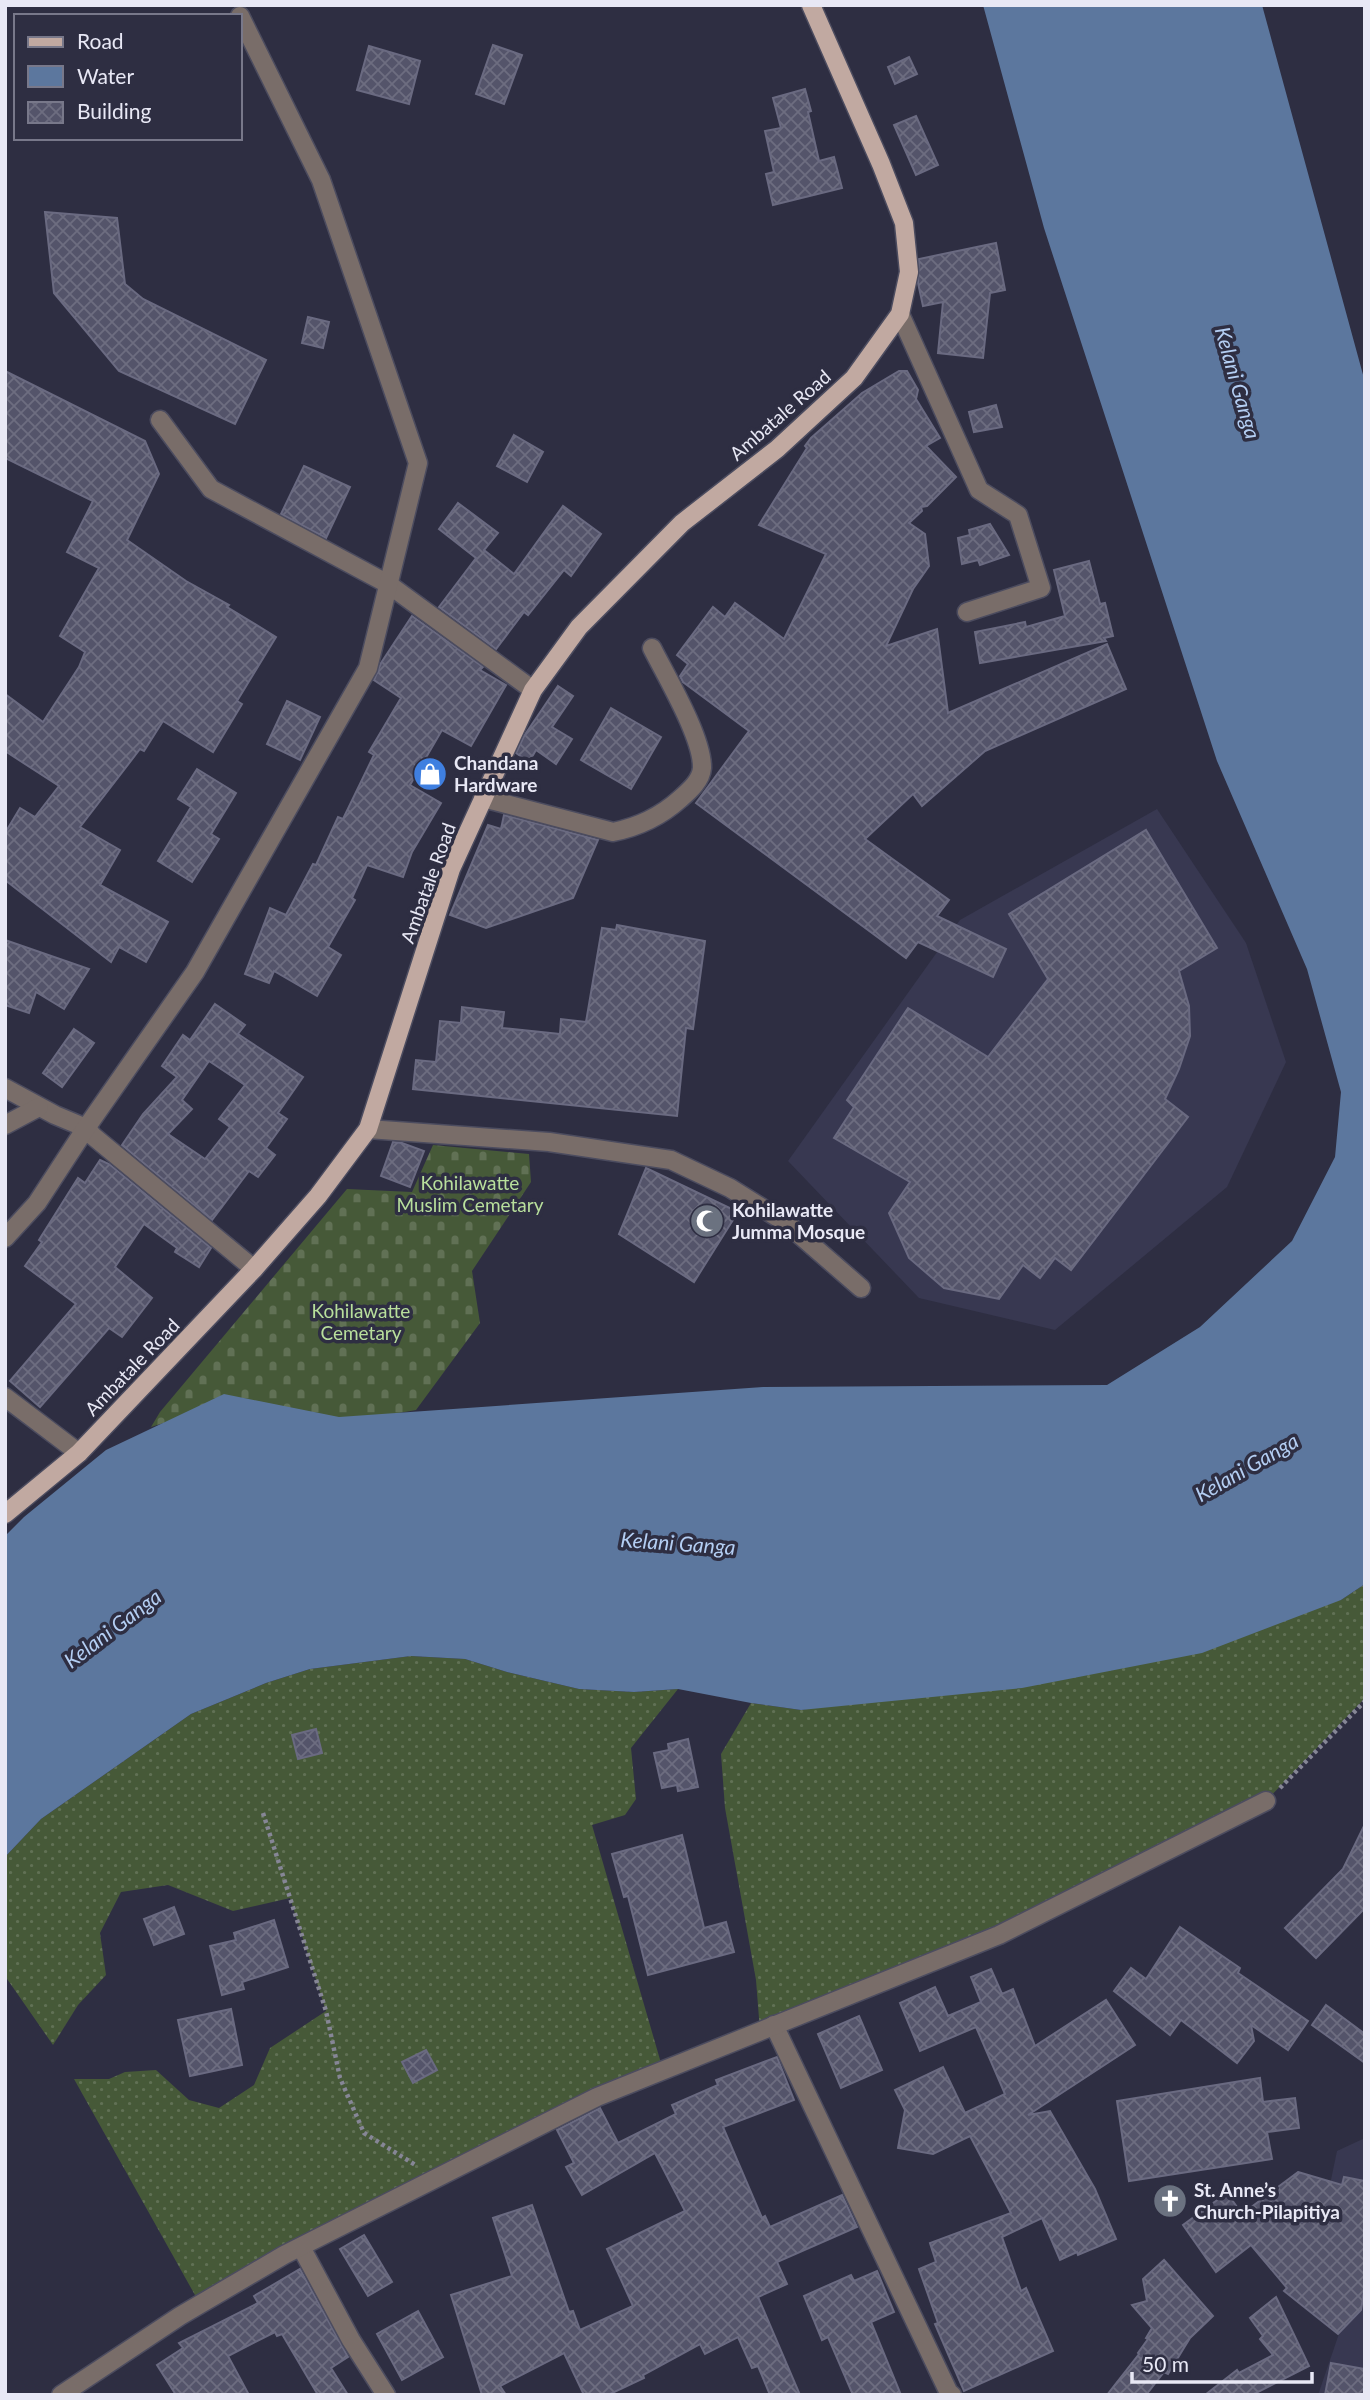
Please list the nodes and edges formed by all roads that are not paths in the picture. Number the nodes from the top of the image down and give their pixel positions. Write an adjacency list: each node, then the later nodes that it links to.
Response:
1 (811, 5): 3 (main road, Ambatale Road)
2 (242, 20): 5 (street)
3 (900, 314): 6 (street); 8 (main road, Ambatale Road)
4 (160, 421): 5 (street)
5 (388, 584): 8 (street); 13 (street)
6 (967, 612)
7 (652, 648): 9 (street)
8 (533, 690): 9 (main road, Ambatale Road)
9 (483, 798): 14 (main road, Ambatale Road)
10 (5, 1088): 11 (street)
11 (38, 1107): 12 (street); 13 (street)
12 (5, 1125)
13 (86, 1128): 15 (street); 16 (street)
14 (368, 1129): 16 (main road, Ambatale Road); 17 (street)
15 (5, 1238)
16 (254, 1269): 19 (main road, Ambatale Road)
17 (861, 1288)
18 (5, 1398): 19 (street)
19 (79, 1453): 20 (main road, Ambatale Road)
20 (5, 1514)
21 (1266, 1801): 22 (street)
22 (774, 2025): 23 (street); 26 (street)
23 (300, 2247): 24 (street); 25 (street)
24 (61, 2395)
25 (386, 2395)
26 (952, 2395)

